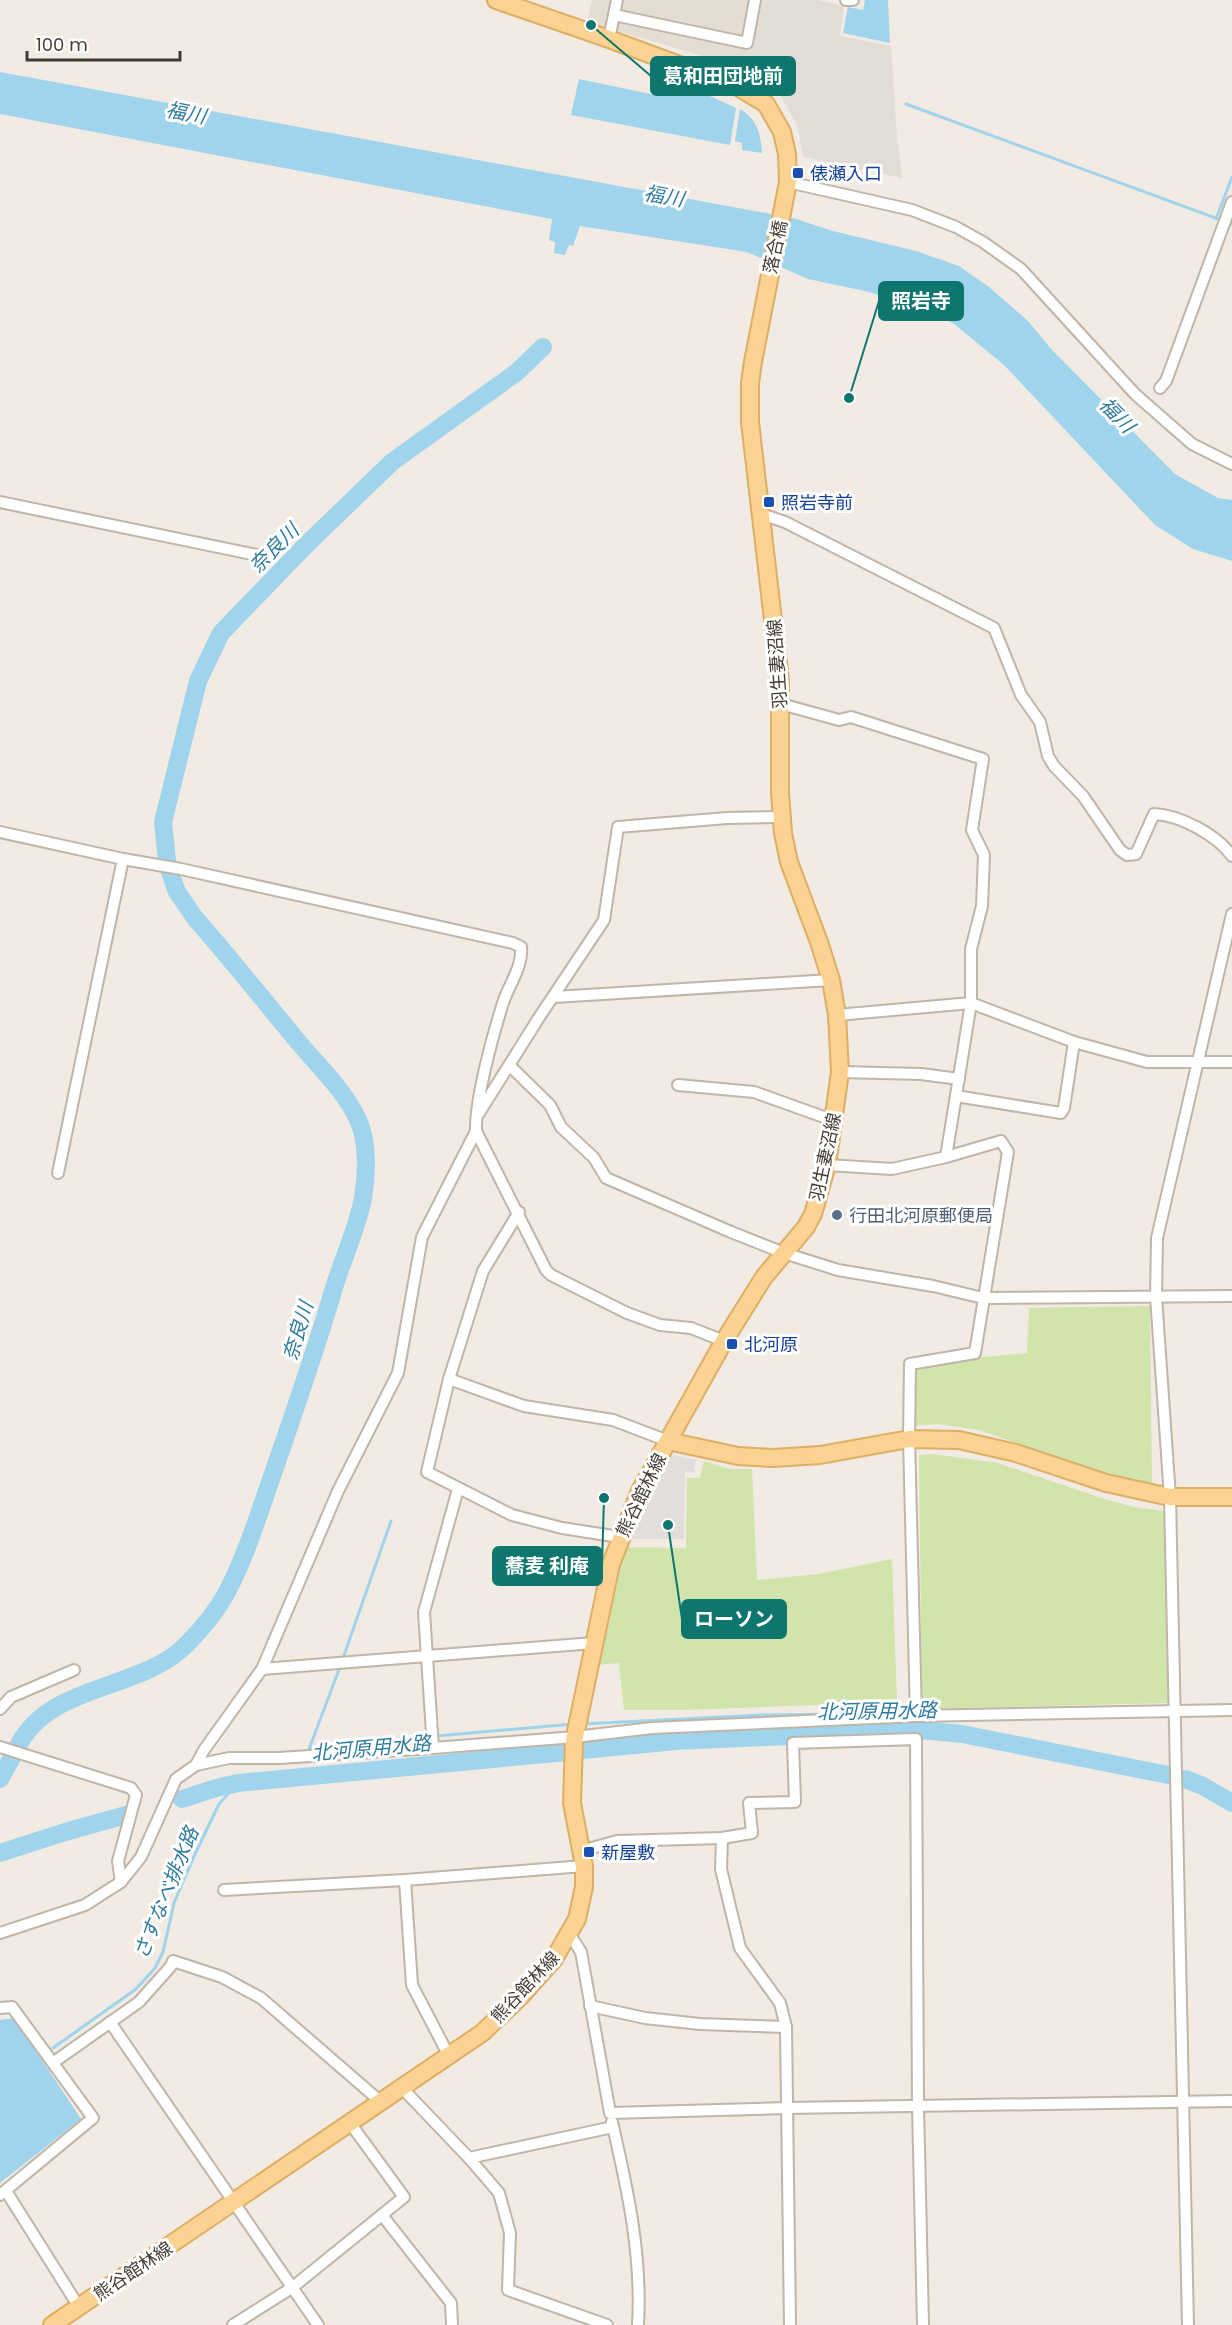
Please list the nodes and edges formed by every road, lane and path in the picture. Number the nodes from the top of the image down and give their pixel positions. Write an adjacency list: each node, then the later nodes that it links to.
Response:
1 (496, 0): 7 (main road)
2 (617, 0): 6 (street)
3 (755, 0): 6 (street)
4 (846, 0): 5 (street)
5 (853, 0)
6 (614, 15): 7 (street)
7 (609, 39): 8 (main road)
8 (787, 186): 10 (main road, 落合橋); 12 (street)
9 (1232, 202): 11 (street)
10 (763, 304): 14 (main road, 羽生妻沼線)
11 (1160, 388)
12 (1232, 464)
13 (0, 502): 15 (street)
14 (761, 514): 16 (main road, 羽生妻沼線); 19 (street)
15 (257, 555)
16 (781, 704): 17 (main road, 羽生妻沼線); 24 (street)
17 (782, 817): 22 (main road, 羽生妻沼線); 23 (street)
18 (0, 832): 20 (street)
19 (1232, 856)
20 (123, 859): 35 (street); 38 (street)
21 (1232, 914): 28 (street)
22 (831, 980): 23 (street); 25 (main road, 羽生妻沼線)
23 (554, 997): 29 (street)
24 (971, 1003): 25 (street); 26 (street); 31 (street)
25 (837, 1015): 30 (main road, 羽生妻沼線)
26 (1074, 1042): 28 (street); 33 (street)
27 (1232, 1062): 28 (street)
28 (1197, 1063): 42 (street)
29 (510, 1066): 35 (street); 40 (street)
30 (840, 1072): 31 (street); 34 (main road, 羽生妻沼線)
31 (959, 1079): 33 (street)
32 (678, 1085): 34 (street)
33 (956, 1096): 36 (street)
34 (834, 1121): 37 (main road, 羽生妻沼線)
35 (476, 1125): 39 (street); 54 (street)
36 (946, 1157): 37 (street); 43 (street)
37 (827, 1165): 40 (main road, 羽生妻沼線)
38 (58, 1173)
39 (519, 1212): 44 (street); 45 (street)
40 (784, 1253): 43 (street); 44 (main road, 羽生妻沼線)
41 (1232, 1296): 42 (street)
42 (1156, 1297): 43 (street); 49 (street)
43 (983, 1298): 46 (street)
44 (724, 1341): 47 (main road, 羽生妻沼線)
45 (449, 1378): 47 (street); 48 (street)
46 (909, 1439): 47 (main road); 49 (main road); 59 (street)
47 (668, 1441): 51 (main road, 熊谷館林線)
48 (458, 1489): 51 (street); 53 (street)
49 (1170, 1497): 50 (main road); 58 (street)
50 (1232, 1497)
51 (620, 1537): 52 (main road, 熊谷館林線)
52 (594, 1643): 53 (street); 60 (main road, 熊谷館林線)
53 (426, 1657): 54 (street); 62 (street)
54 (262, 1669): 63 (street)
55 (74, 1670): 56 (street)
56 (0, 1709)
57 (1232, 1710): 58 (street)
58 (1174, 1711): 59 (street); 80 (street)
59 (916, 1716): 60 (street)
60 (574, 1739): 62 (street); 65 (main road, 熊谷館林線)
61 (0, 1747): 67 (street)
62 (432, 1748): 63 (street)
63 (196, 1765): 67 (street)
64 (722, 1838): 65 (street); 74 (street); 81 (street)
65 (582, 1858): 66 (street); 70 (main road, 熊谷館林線)
66 (405, 1880): 68 (street); 75 (street)
67 (121, 1882): 69 (street)
68 (224, 1890)
69 (0, 1933)
70 (570, 1935): 71 (street); 75 (main road, 熊谷館林線)
71 (590, 2006): 74 (street); 83 (street)
72 (0, 2008): 76 (street)
73 (110, 2022): 76 (street); 79 (street); 88 (street)
74 (786, 2027): 82 (street)
75 (449, 2056): 77 (main road, 熊谷館林線)
76 (54, 2062): 87 (street)
77 (402, 2088): 79 (main road, 熊谷館林線); 86 (street)
78 (1232, 2101): 80 (street)
79 (381, 2102): 84 (main road, 熊谷館林線)
80 (1182, 2102): 81 (street); 100 (street)
81 (918, 2107): 82 (street); 99 (street)
82 (787, 2108): 83 (street); 98 (street)
83 (610, 2113): 85 (street)
84 (350, 2123): 88 (main road, 熊谷館林線); 89 (street)
85 (613, 2127): 86 (street); 97 (street)
86 (469, 2158): 96 (street)
87 (3, 2193): 91 (street)
88 (234, 2203): 90 (street); 91 (main road, 熊谷館林線)
89 (382, 2215): 90 (street); 95 (street)
90 (292, 2288): 93 (street); 94 (street)
91 (79, 2307): 92 (main road, 熊谷館林線)
92 (52, 2325)
93 (233, 2325)
94 (318, 2325)
95 (452, 2325)
96 (607, 2325)
97 (638, 2325)
98 (790, 2325)
99 (923, 2325)
100 (1188, 2325)

